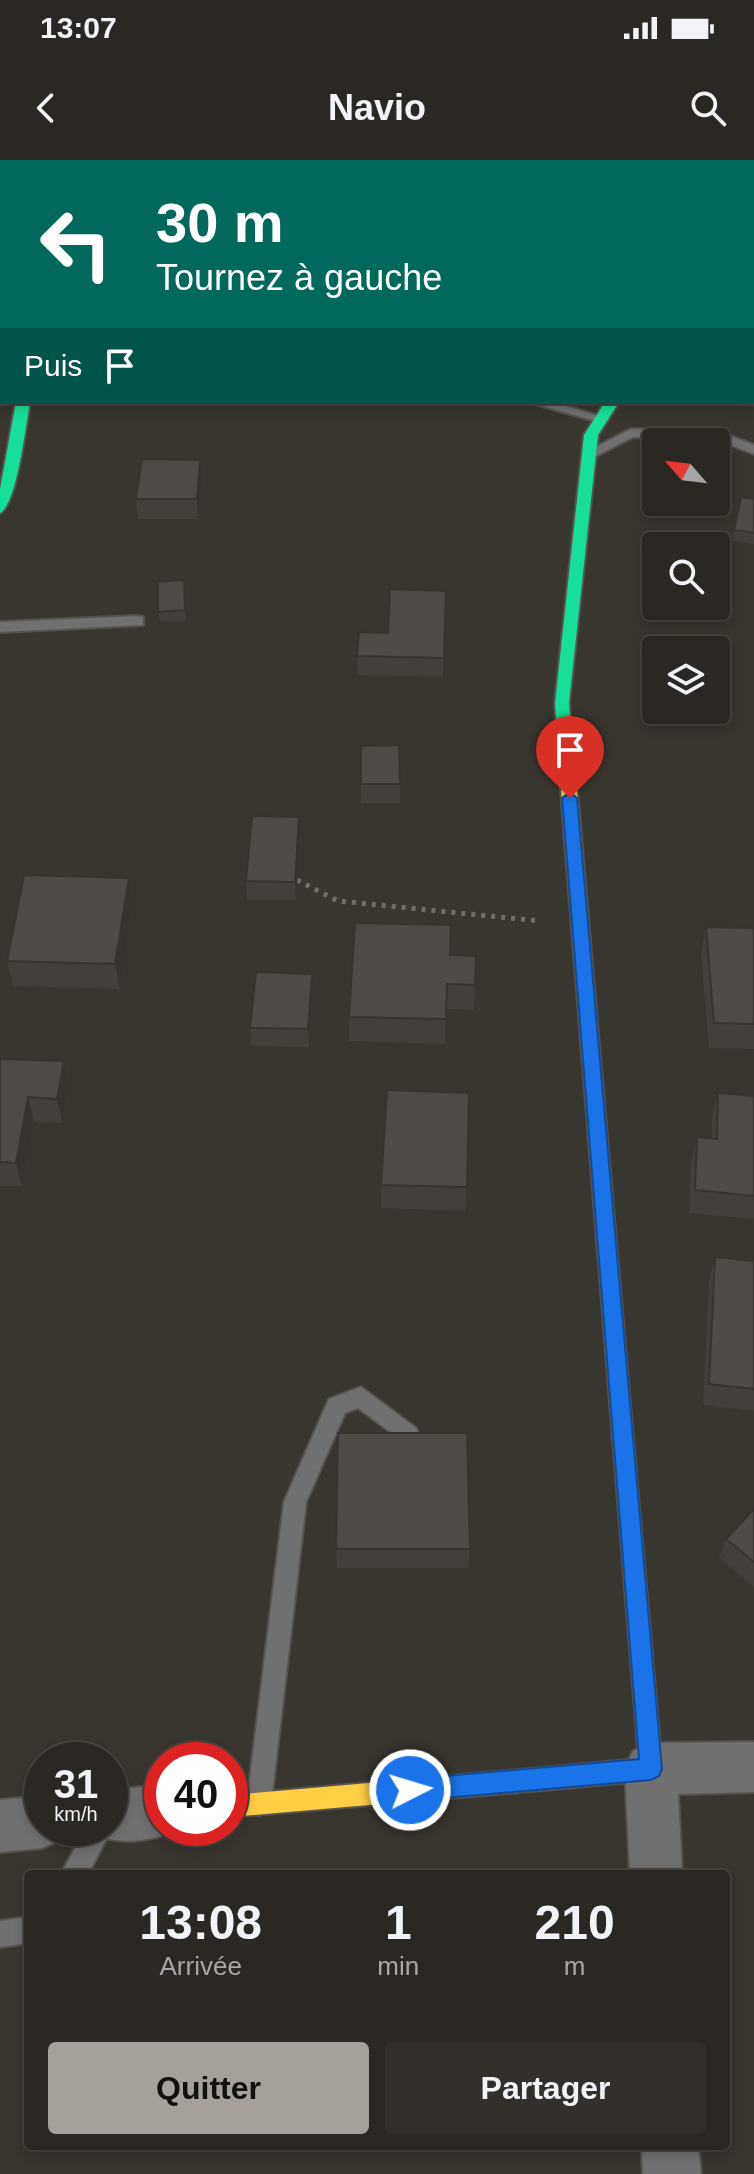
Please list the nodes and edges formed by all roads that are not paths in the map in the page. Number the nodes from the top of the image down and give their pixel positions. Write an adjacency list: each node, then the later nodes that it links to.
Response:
1 (23, 404): 7 (street)
2 (543, 404): 4 (lane)
3 (611, 404): 4 (street)
4 (602, 419): 6 (street)
5 (754, 450): 6 (lane)
6 (589, 454): 12 (street)
7 (0, 509)
8 (137, 621): 9 (lane)
9 (0, 627)
10 (408, 1435): 13 (lane)
11 (754, 1767): 12 (street)
12 (651, 1769): 13 (street); 19 (street)
13 (259, 1803): 14 (street)
14 (248, 1804)
15 (24, 1824): 16 (street)
16 (0, 1826)
17 (90, 1846): 18 (lane)
18 (76, 1870)
19 (656, 1870)
20 (24, 1931): 21 (lane)
21 (0, 1934)
22 (670, 2150): 23 (street)
23 (672, 2174)

